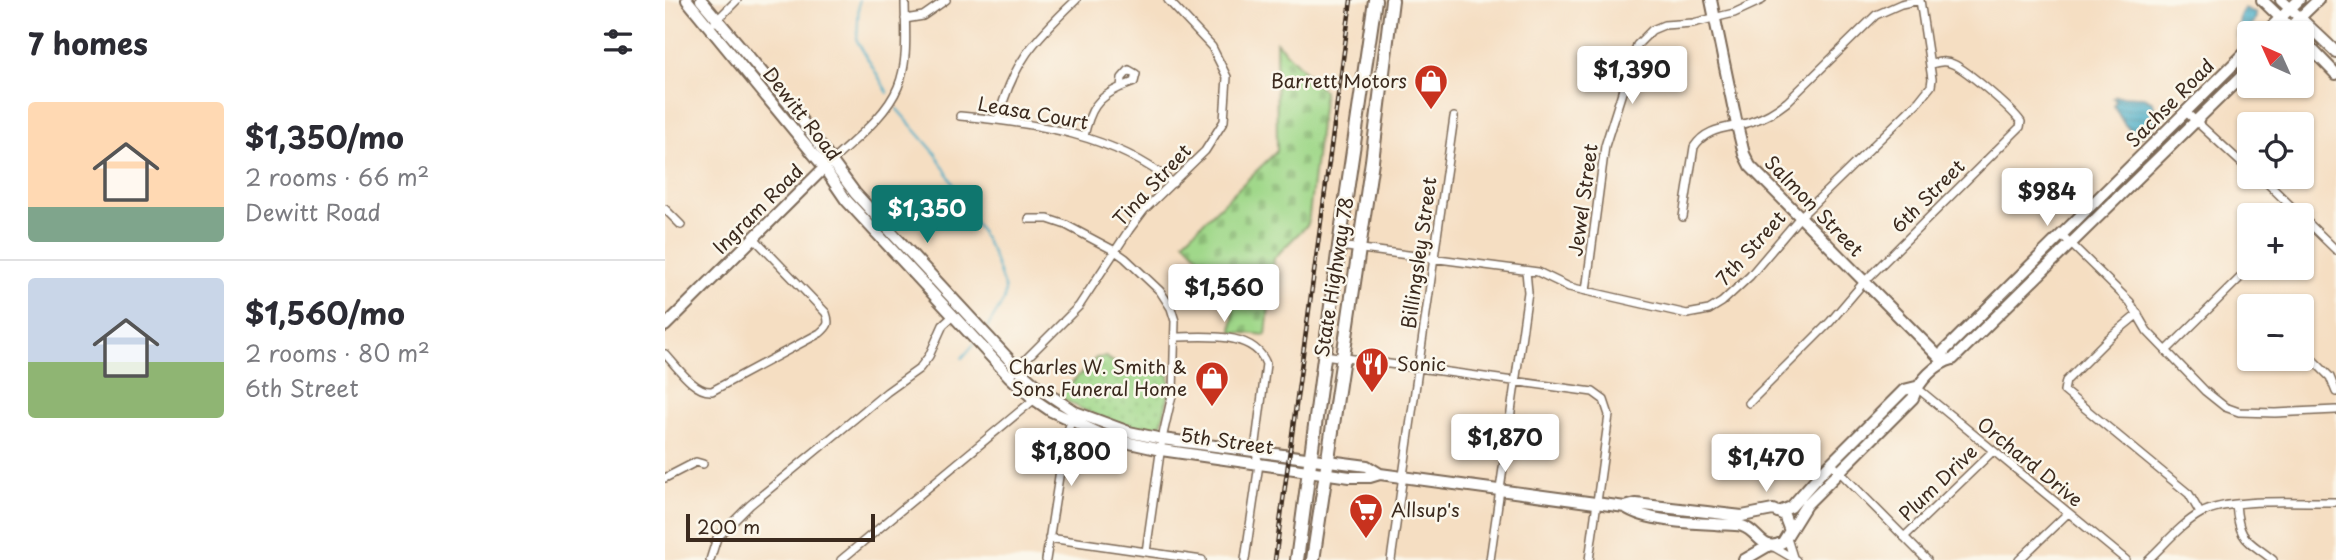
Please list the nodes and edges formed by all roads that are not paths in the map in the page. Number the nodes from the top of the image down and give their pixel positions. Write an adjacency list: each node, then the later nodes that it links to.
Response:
1 (687, 0): 24 (main road, Dewitt Road)
2 (701, 0): 24 (main road, Dewitt Road)
3 (737, 0): 24 (street)
4 (905, 0): 20 (street, Ingram Road)
5 (946, 0): 20 (street)
6 (1076, 0): 35 (street)
7 (1168, 0): 42 (street, Tina Street)
8 (1375, 0): 38 (main road, State Highway 78)
9 (1392, 0): 40 (main road, State Highway 78)
10 (1711, 0): 18 (main road, Salmon Street)
11 (1762, 0): 18 (street, Jewel Street)
12 (1920, 0): 28 (street, 7th Street); 36 (street)
13 (2262, 0): 19 (main road)
14 (2281, 0): 16 (main road)
15 (2318, 0): 17 (main road)
16 (2295, 4): 17 (main road); 19 (main road)
17 (2300, 17): 23 (main road); 26 (main road)
18 (1714, 18): 36 (main road, Salmon Street); 63 (street, Jewel Street)
19 (2281, 18): 21 (main road); 22 (main road)
20 (905, 19): 41 (street, Ingram Road)
21 (2278, 21)
22 (2283, 21)
23 (2297, 21)
24 (714, 23): 41 (main road, Dewitt Road)
25 (2314, 51): 29 (main road)
26 (2336, 52)
27 (2237, 63): 34 (main road, Sachse Road)
28 (1931, 64): 48 (street, 7th Street); 61 (street, 6th Street)
29 (2336, 74)
30 (2237, 79): 34 (main road, Sachse Road)
31 (1121, 87): 37 (street)
32 (960, 116): 35 (street, Leasa Court)
33 (1454, 117): 58 (street, Billingsley Street)
34 (2190, 117): 39 (street); 53 (main road, Sachse Road)
35 (998, 120): 37 (street, Leasa Court)
36 (1737, 125): 47 (street); 48 (main road, Salmon Street)
37 (1084, 136): 42 (street, Leasa Court)
38 (1352, 158): 40 (main road); 54 (main road, State Highway 78)
39 (2237, 159)
40 (1372, 162): 55 (main road, State Highway 78)
41 (828, 164): 43 (main road, Dewitt Road); 52 (main road, Ingram Road)
42 (1173, 183): 57 (street, Tina Street)
43 (844, 188): 62 (main road, Dewitt Road); 64 (main road, Dewitt Road)
44 (2273, 189): 45 (street)
45 (2288, 203)
46 (665, 209): 50 (street)
47 (1683, 217)
48 (1800, 217): 61 (main road, Salmon Street); 63 (street, 7th Street)
49 (1029, 219): 57 (street)
50 (681, 225)
51 (2314, 229): 56 (street)
52 (754, 239): 69 (main road, Ingram Road); 72 (street)
53 (2066, 239): 66 (street); 75 (main road, Sachse Road)
54 (1339, 246): 55 (street, 7th Street); 73 (main road, State Highway 78)
55 (1357, 248): 58 (street, 7th Street); 74 (main road, State Highway 78)
56 (2336, 250)
57 (1115, 251): 70 (street); 78 (street, Tina Street)
58 (1434, 259): 59 (street, 7th Street); 77 (street, Billingsley Street)
59 (1526, 271): 63 (street, 7th Street); 79 (street)
60 (2238, 280): 71 (street)
61 (1864, 282): 75 (main road, Salmon Street); 84 (street, 6th Street)
62 (941, 283): 64 (main road); 65 (main road, Dewitt Road)
63 (1586, 291)
64 (931, 292): 67 (main road, Dewitt Road)
65 (962, 307): 67 (main road); 68 (main road, Dewitt Road)
66 (2138, 314): 71 (street); 108 (street)
67 (953, 316): 68 (main road, Dewitt Road); 119 (street)
68 (968, 324): 78 (main road, Dewitt Road)
69 (665, 326)
70 (1175, 337): 87 (street); 89 (street)
71 (2166, 351): 85 (street)
72 (665, 354)
73 (1324, 355): 74 (street); 95 (main road, State Highway 78)
74 (1341, 357): 77 (street); 91 (main road, State Highway 78)
75 (1943, 361): 80 (main road, Sachse Road)
76 (2314, 361): 82 (street)
77 (1417, 368): 79 (street); 99 (street, Billingsley Street)
78 (1013, 372): 81 (main road, Dewitt Road); 83 (main road, Dewitt Road)
79 (1515, 382): 101 (street); 103 (street)
80 (1916, 387): 90 (street, Orchard Drive); 96 (main road, Sachse Road)
81 (1042, 390): 83 (street); 86 (main road, Dewitt Road)
82 (2336, 392)
83 (1035, 400): 86 (main road, Dewitt Road); 120 (street)
84 (1749, 403)
85 (2336, 410)
86 (1073, 417): 87 (main road, 5th Street); 114 (street)
87 (1162, 444): 88 (main road, 5th Street); 92 (main road, 5th Street); 116 (street)
88 (1236, 448): 89 (main road, 5th Street); 92 (main road)
89 (1255, 450): 94 (street); 95 (main road, 5th Street)
90 (1993, 451): 107 (street, Orchard Drive); 113 (street, Plum Drive)
91 (1327, 460): 95 (main road, 5th Street); 97 (main road, State Highway 78); 98 (main road, 5th Street)
92 (1234, 461): 94 (main road, 5th Street)
93 (703, 464): 100 (street)
94 (1259, 464): 95 (main road, 5th Street); 123 (street)
95 (1311, 464): 97 (main road, 5th Street); 110 (main road, State Highway 78)
96 (1835, 467): 106 (main road, Sachse Road); 112 (main road, Sachse Road); 113 (street)
97 (1325, 474): 98 (main road, 5th Street); 126 (main road, State Highway 78)
98 (1380, 474): 99 (main road, 5th Street)
99 (1402, 477): 101 (main road, 5th Street); 127 (street, Billingsley Street)
100 (665, 478)
101 (1500, 489): 103 (main road, 5th Street); 128 (street)
102 (2336, 502): 104 (street)
103 (1597, 503): 105 (main road, 5th Street); 129 (street)
104 (2236, 504): 108 (street); 134 (street)
105 (1625, 508): 109 (main road, 5th Street); 111 (main road, 5th Street)
106 (1779, 512): 109 (main road); 112 (main road)
107 (2068, 513): 131 (street); 132 (street, Orchard Drive)
108 (2200, 513): 133 (street)
109 (1758, 514): 111 (main road)
110 (1301, 532): 124 (main road, State Highway 78); 125 (main road)
111 (1753, 534): 115 (main road); 117 (main road)
112 (1788, 535): 115 (main road); 118 (street)
113 (1905, 537): 130 (street)
114 (1049, 538): 116 (street); 121 (street)
115 (1770, 546): 117 (main road); 118 (street)
116 (1146, 552): 122 (street)
117 (1745, 559)
118 (1794, 559)
119 (710, 560)
120 (841, 560)
121 (1046, 560)
122 (1202, 560)
123 (1245, 560)
124 (1297, 560)
125 (1305, 560)
126 (1313, 560)
127 (1391, 560)
128 (1490, 560)
129 (1589, 560)
130 (1927, 560)
131 (2019, 560)
132 (2126, 560)
133 (2148, 560)
134 (2273, 560)

